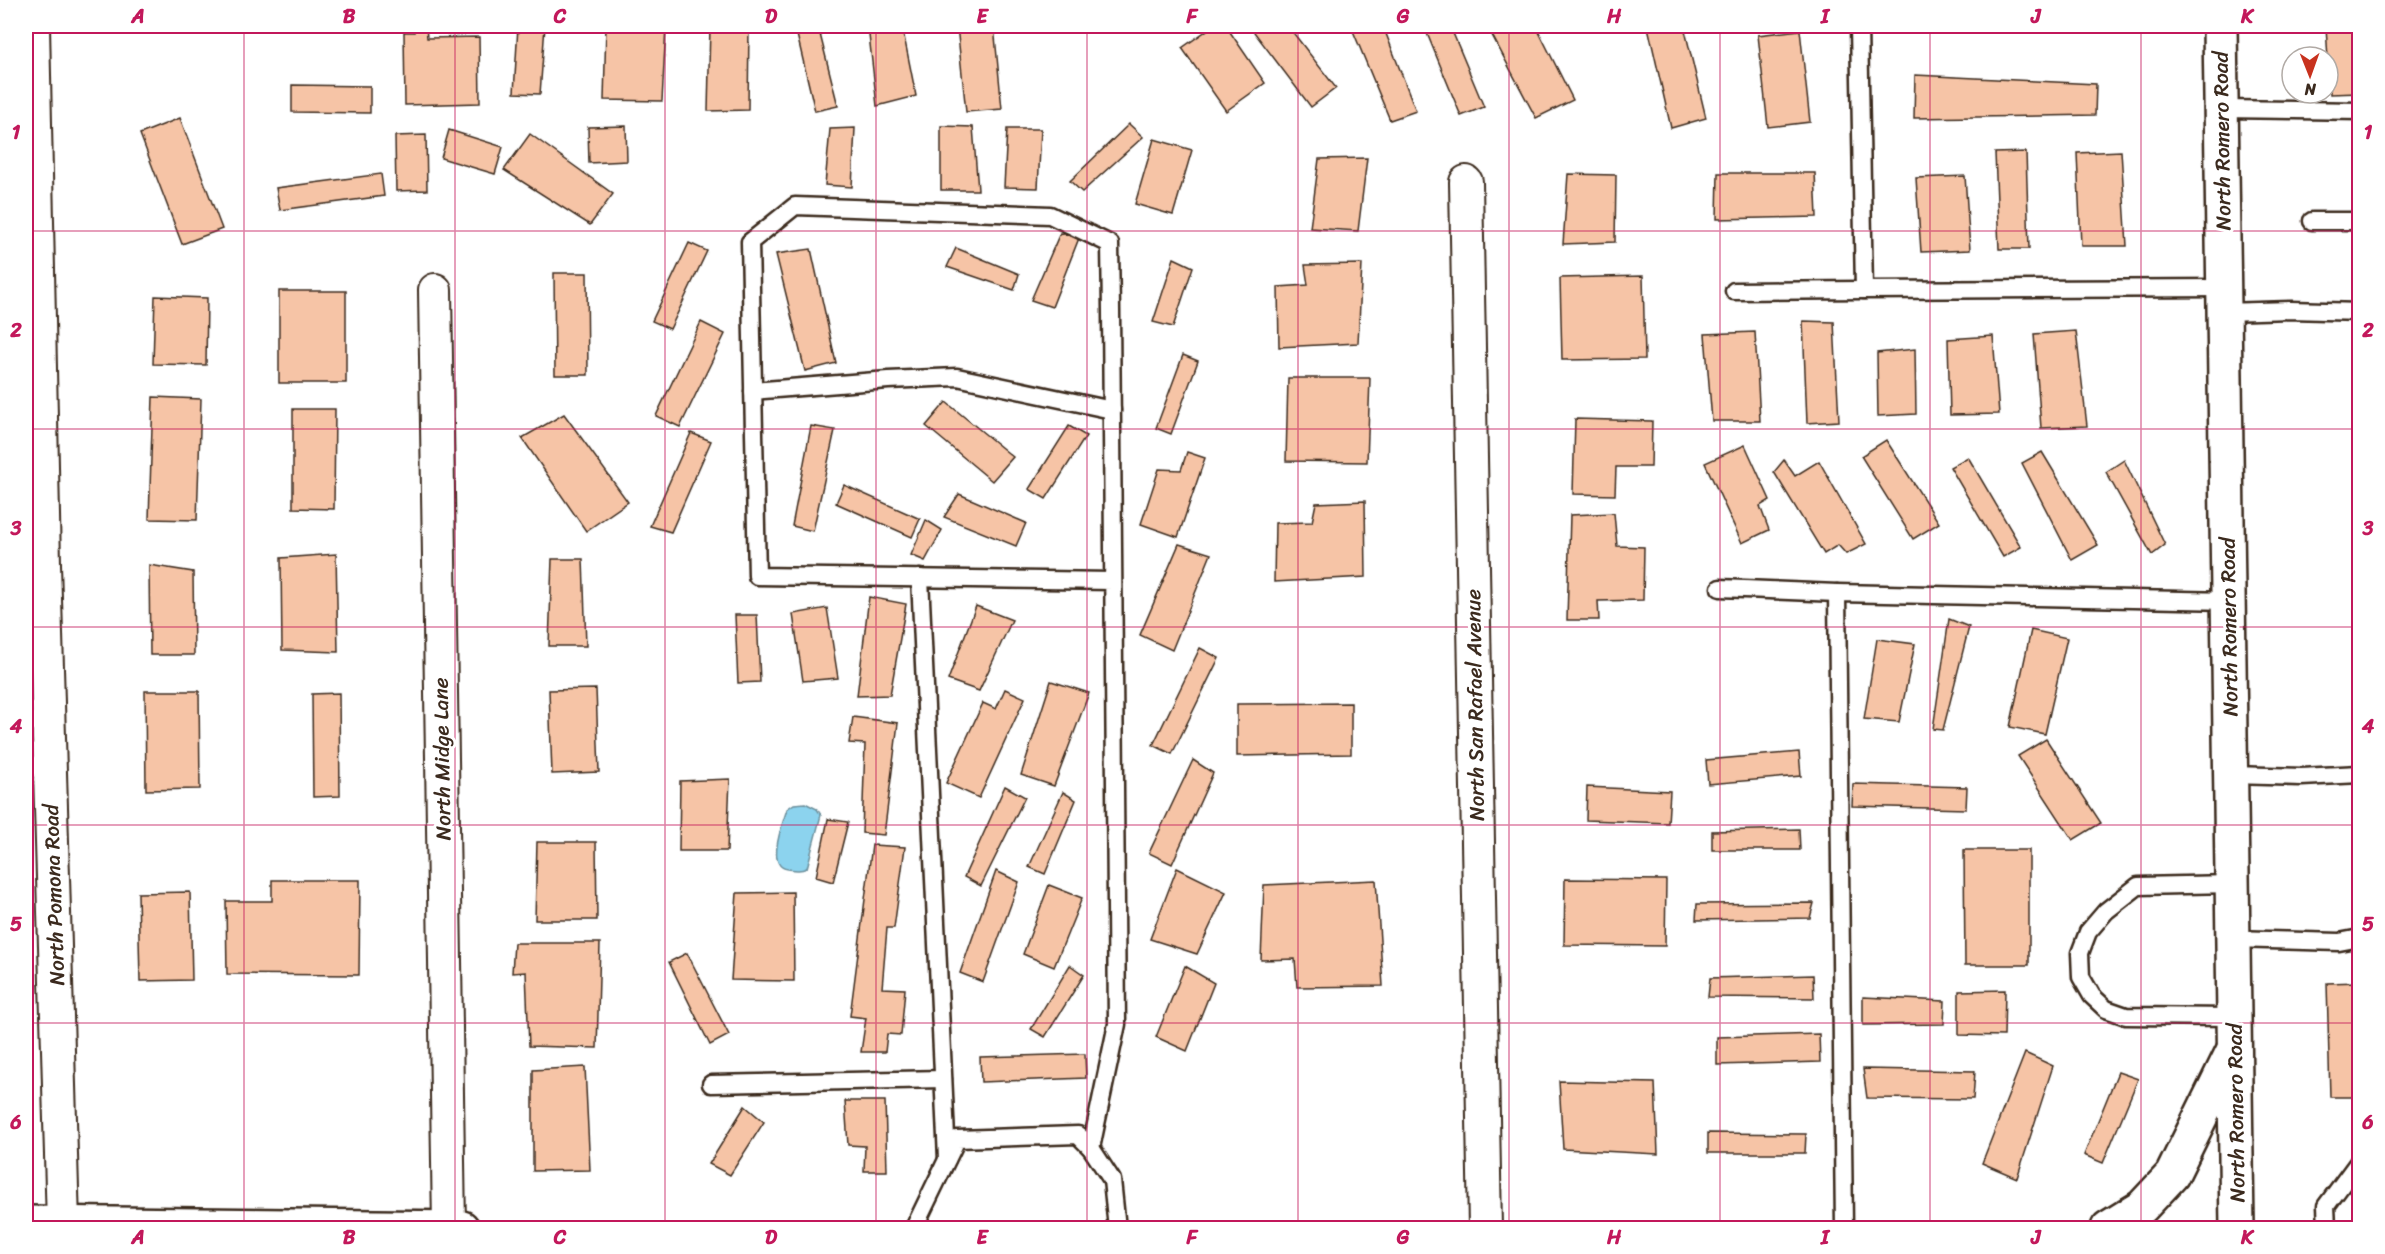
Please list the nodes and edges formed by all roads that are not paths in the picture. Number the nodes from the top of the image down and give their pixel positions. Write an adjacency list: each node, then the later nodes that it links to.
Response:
1 (33, 26): 16 (street, North Pomona Road)
2 (1859, 26): 10 (lane)
3 (2220, 26): 4 (street, North Romero Road)
4 (2222, 109): 5 (lane); 12 (street, North Romero Road)
5 (2360, 111)
6 (1466, 182): 40 (street, North San Rafael Avenue)
7 (2312, 221): 8 (lane)
8 (2360, 221)
9 (435, 290): 36 (street, North Midge Lane)
10 (1864, 290): 11 (lane); 12 (lane)
11 (1734, 291)
12 (2224, 300): 13 (lane); 21 (street, North Romero Road)
13 (2360, 312)
14 (753, 391): 15 (lane); 15 (lane); 17 (lane)
15 (1112, 410): 18 (lane)
16 (35, 564): 34 (street, North Pomona Road)
17 (920, 578): 18 (lane); 28 (lane)
18 (1113, 581): 30 (lane)
19 (1720, 588): 20 (lane)
20 (1837, 593): 21 (lane); 41 (lane)
21 (2229, 601): 23 (street, North Romero Road)
22 (2360, 774): 23 (lane)
23 (2231, 775): 24 (street, North Romero Road)
24 (2232, 884): 26 (street, North Romero Road); 27 (lane)
25 (2360, 938): 26 (lane)
26 (2234, 939): 27 (street, North Romero Road)
27 (2235, 1032): 42 (street); 43 (street, North Romero Road)
28 (943, 1079): 29 (lane); 31 (lane)
29 (711, 1084)
30 (1091, 1148): 31 (lane); 39 (lane)
31 (947, 1159): 38 (lane)
32 (2360, 1160): 44 (lane)
33 (26, 1223): 34 (street)
34 (63, 1224): 35 (street)
35 (97, 1226): 36 (street)
36 (448, 1228): 37 (street)
37 (462, 1228)
38 (914, 1228)
39 (1118, 1228)
40 (1485, 1228)
41 (1844, 1228)
42 (2108, 1228)
43 (2238, 1228)
44 (2326, 1228)

